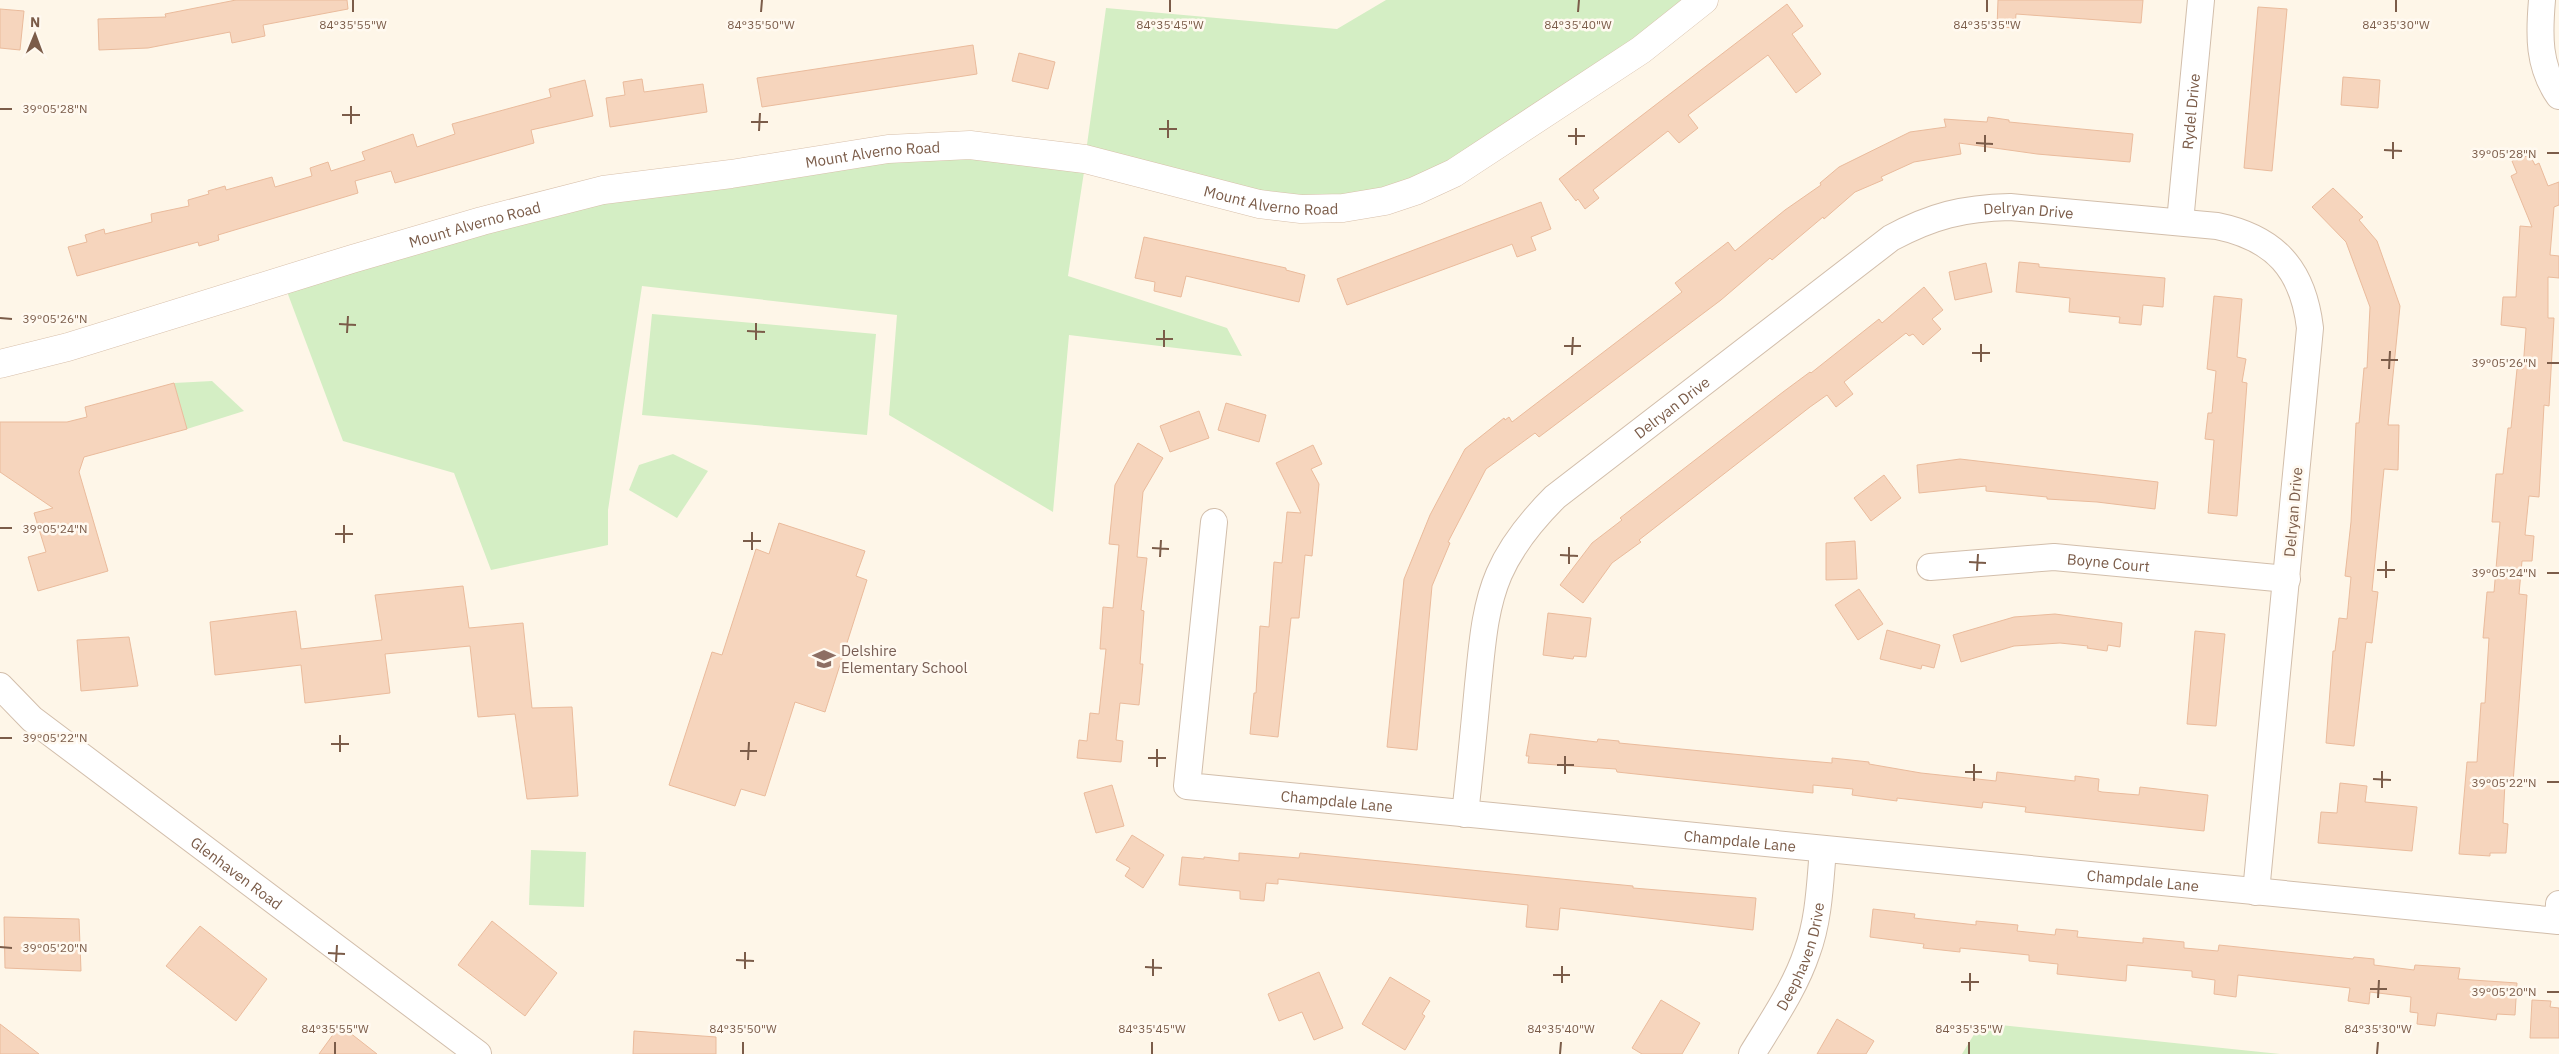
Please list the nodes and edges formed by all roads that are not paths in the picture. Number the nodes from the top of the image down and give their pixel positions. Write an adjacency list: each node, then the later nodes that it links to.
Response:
1 (1704, 0): 6 (street, Mount Alverno Road)
2 (2201, 0): 5 (street, Rydel Drive)
3 (2542, 0): 4 (street)
4 (2559, 96)
5 (2180, 222): 9 (street, Delryan Drive); 11 (street, Delryan Drive)
6 (0, 364)
7 (1214, 522): 11 (street, Champdale Lane)
8 (1930, 567): 9 (street, Boyne Court)
9 (2287, 579): 13 (street, Delryan Drive)
10 (0, 686): 15 (street, Glenhaven Road)
11 (1466, 814): 12 (street, Champdale Lane)
12 (1823, 849): 13 (street, Champdale Lane); 16 (street, Deephaven Drive)
13 (2256, 892): 14 (street, Champdale Lane)
14 (2558, 912)
15 (478, 1054)
16 (1752, 1054)

